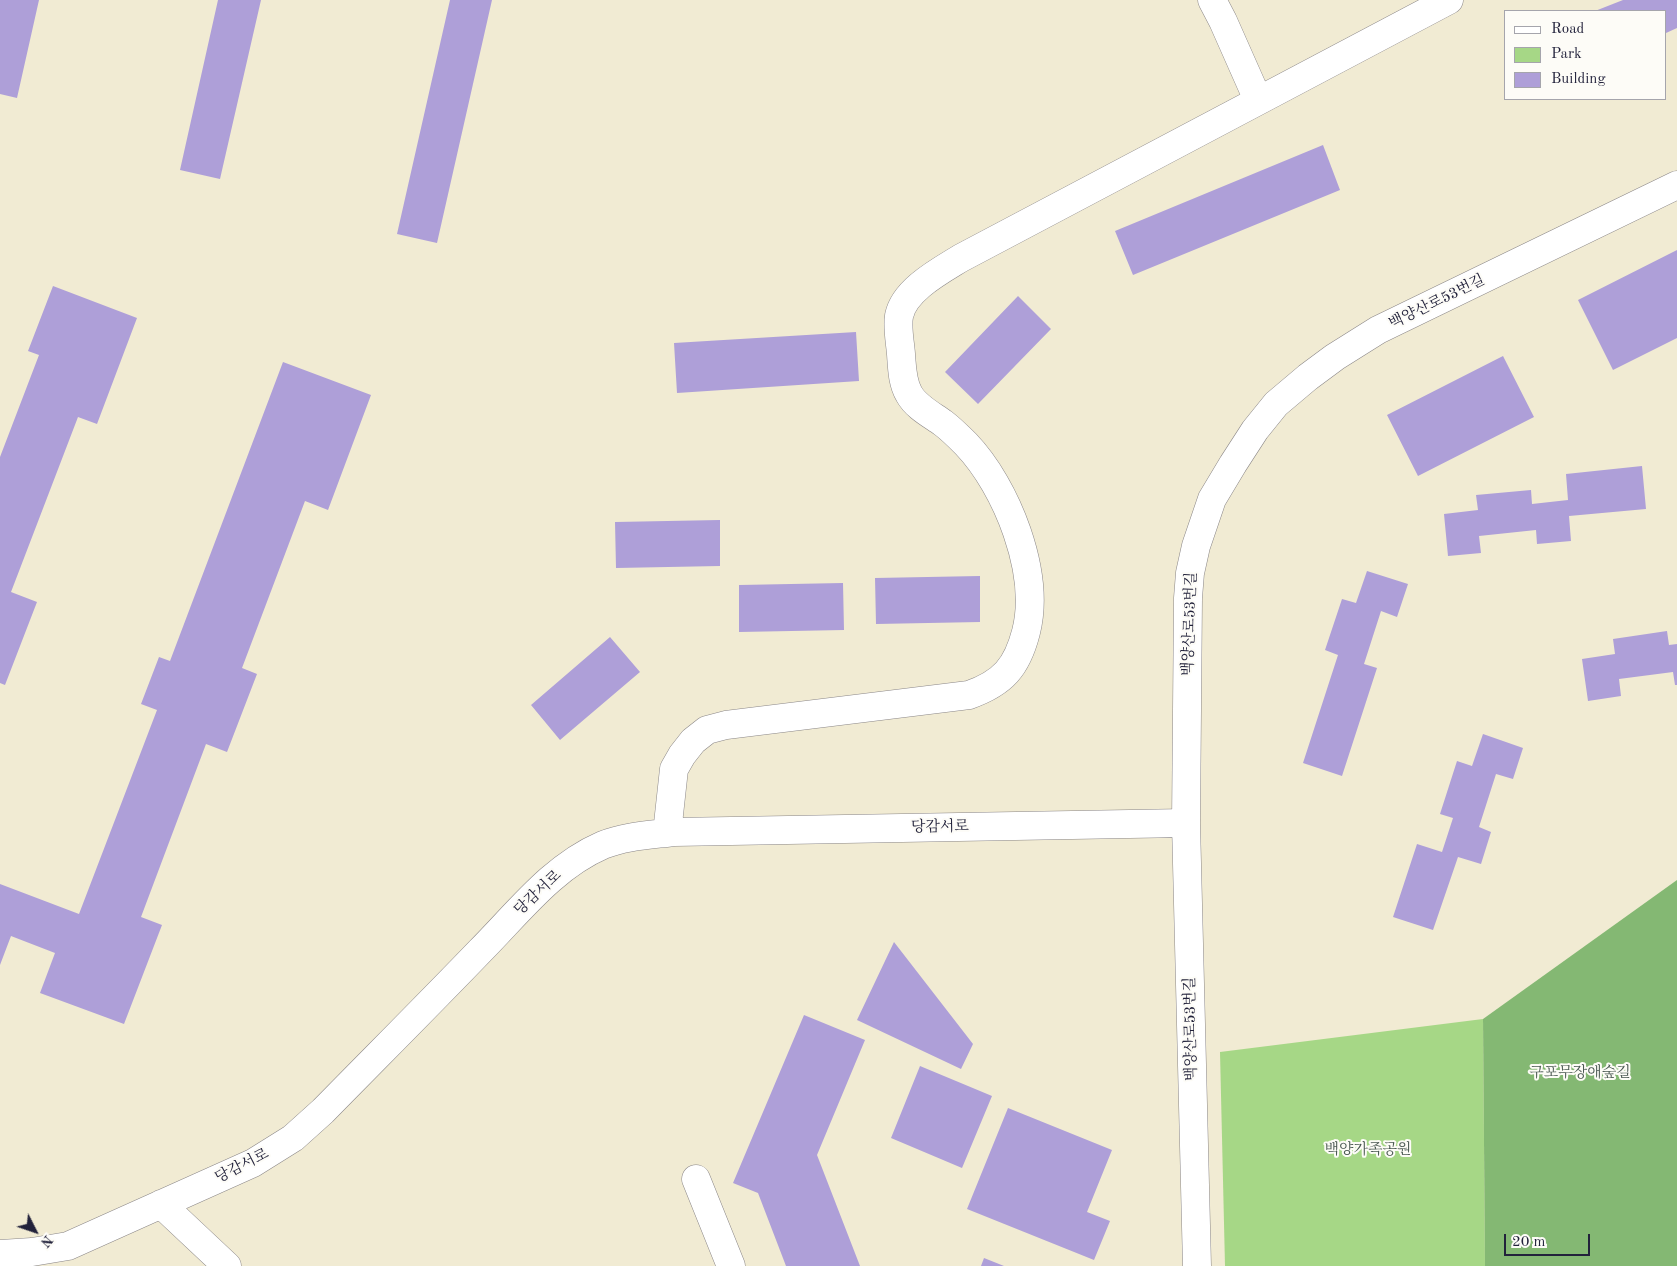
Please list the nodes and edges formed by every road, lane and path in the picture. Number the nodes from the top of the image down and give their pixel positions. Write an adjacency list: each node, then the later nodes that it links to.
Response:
1 (1212, 0): 3 (street)
2 (1449, 0): 3 (street)
3 (1258, 100): 6 (street)
4 (1677, 185): 5 (street, 백양산로53번길)
5 (1186, 823): 6 (street, 당감서로); 12 (street, 백양산로53번길)
6 (667, 833): 8 (street, 당감서로)
7 (696, 1179): 11 (street)
8 (161, 1204): 9 (street, 당감서로); 10 (street)
9 (0, 1254)
10 (227, 1266)
11 (731, 1266)
12 (1197, 1266)

